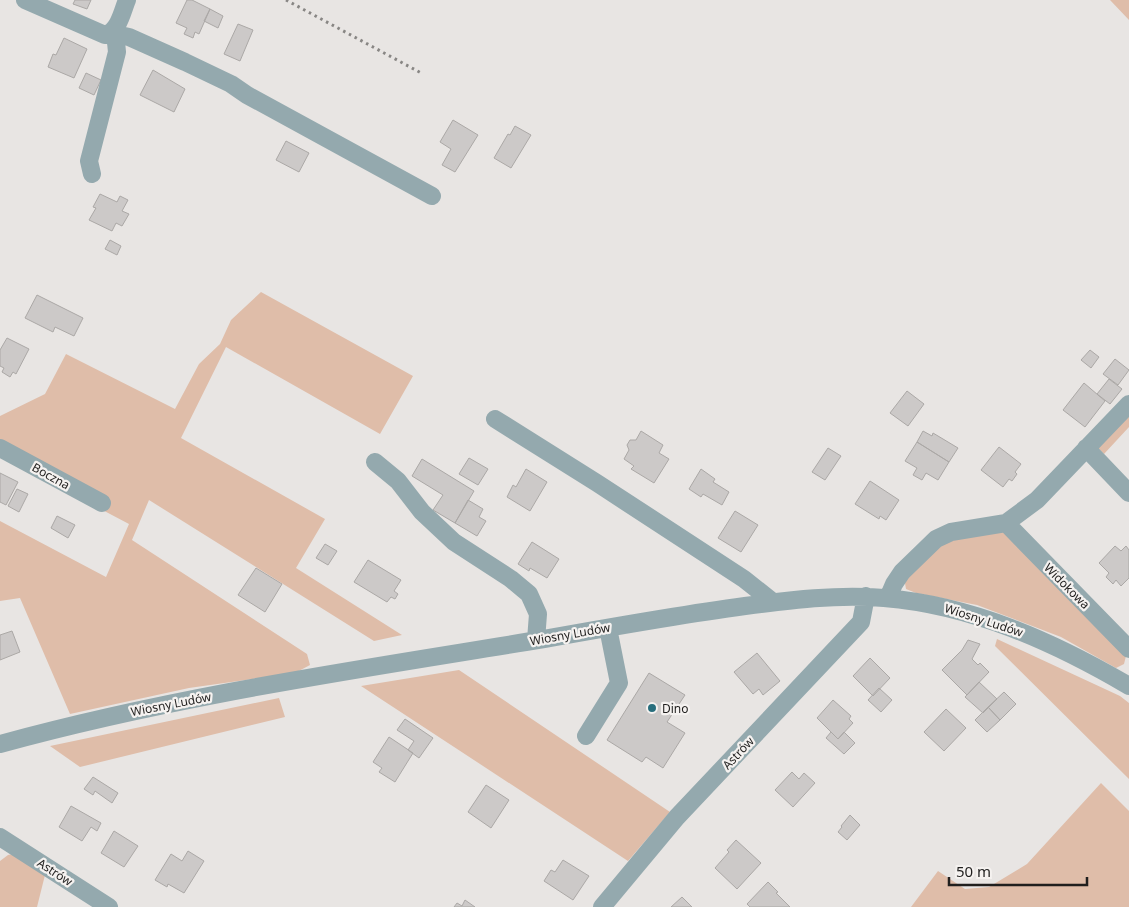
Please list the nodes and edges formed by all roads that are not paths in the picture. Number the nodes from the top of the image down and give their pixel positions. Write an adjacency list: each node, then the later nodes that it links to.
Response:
1 (25, 0): 3 (street)
2 (127, 0): 3 (street)
3 (111, 33): 4 (street); 5 (street)
4 (92, 174)
5 (432, 196)
6 (1129, 404): 9 (street)
7 (496, 419): 16 (street)
8 (0, 448): 12 (street, Boczna)
9 (1086, 448): 11 (street); 13 (street)
10 (375, 462): 18 (street)
11 (1129, 493)
12 (102, 503)
13 (1006, 523): 15 (street); 19 (street, Widokowa)
14 (866, 596): 15 (street, Wiosny Ludów); 16 (street, Wiosny Ludów); 25 (street, Astrów)
15 (888, 598): 20 (street, Wiosny Ludów)
16 (773, 602): 17 (street, Wiosny Ludów)
17 (608, 628): 18 (street, Wiosny Ludów); 21 (street)
18 (536, 640): 22 (street, Wiosny Ludów)
19 (1129, 649)
20 (1129, 686)
21 (586, 736)
22 (0, 744)
23 (0, 838): 24 (street, Astrów)
24 (109, 907)
25 (602, 907)

